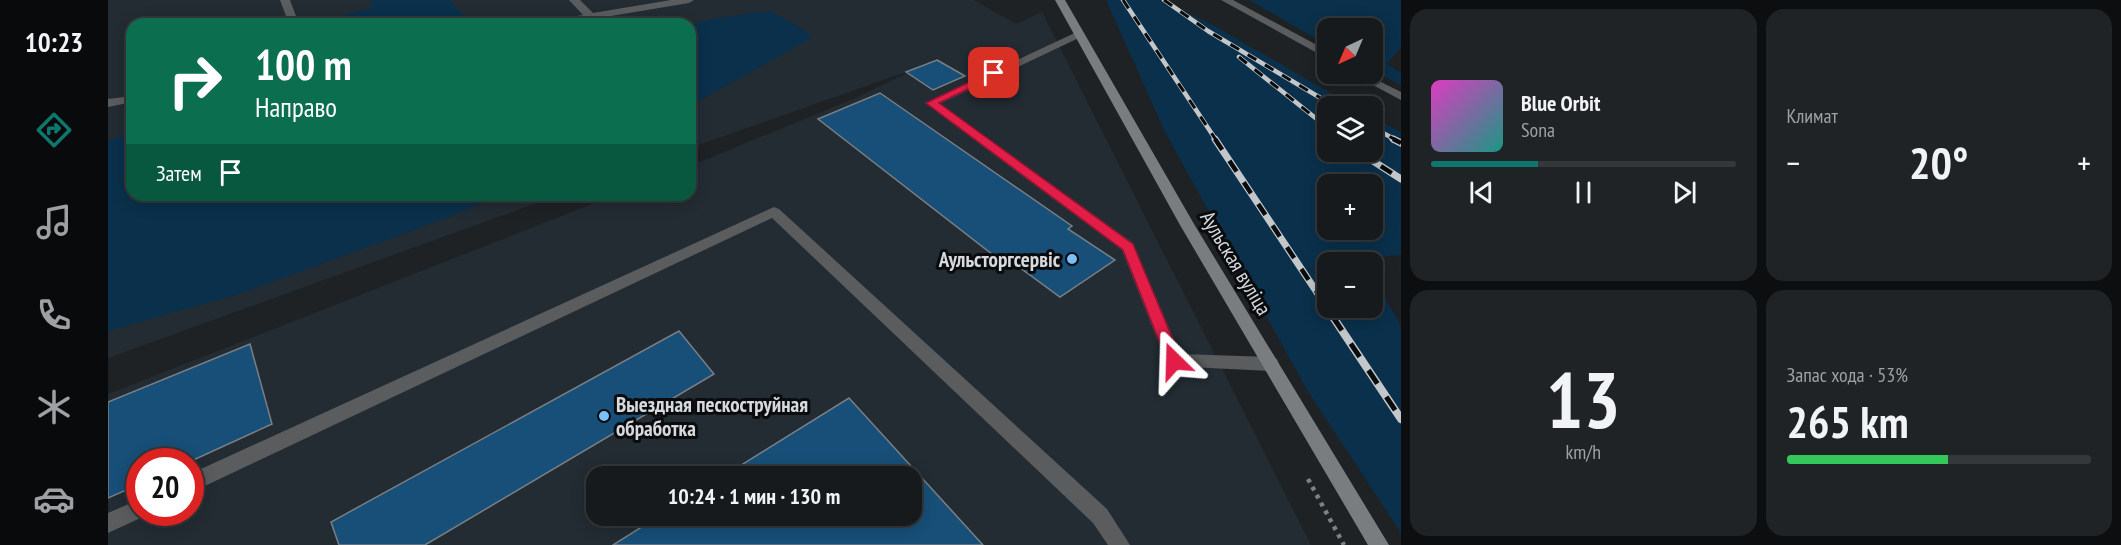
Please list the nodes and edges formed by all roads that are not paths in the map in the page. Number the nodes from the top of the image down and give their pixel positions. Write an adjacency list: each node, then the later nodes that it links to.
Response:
1 (285, 0): 7 (lane)
2 (574, 0): 6 (lane)
3 (689, 0): 6 (lane)
4 (1060, 0): 9 (street, Аульская вуліца)
5 (1226, 0): 10 (lane)
6 (591, 16): 8 (lane)
7 (292, 18)
8 (580, 18)
9 (1079, 34): 15 (street, Аульская вуліца); 15 (lane)
10 (1317, 50)
11 (1377, 84): 12 (lane)
12 (1401, 97)
13 (126, 100): 14 (lane)
14 (108, 103)
15 (1271, 364): 20 (street, Аульская вуліца)
16 (204, 477): 19 (lane)
17 (126, 515): 18 (lane)
18 (108, 523)
19 (1120, 545)
20 (1379, 545)

